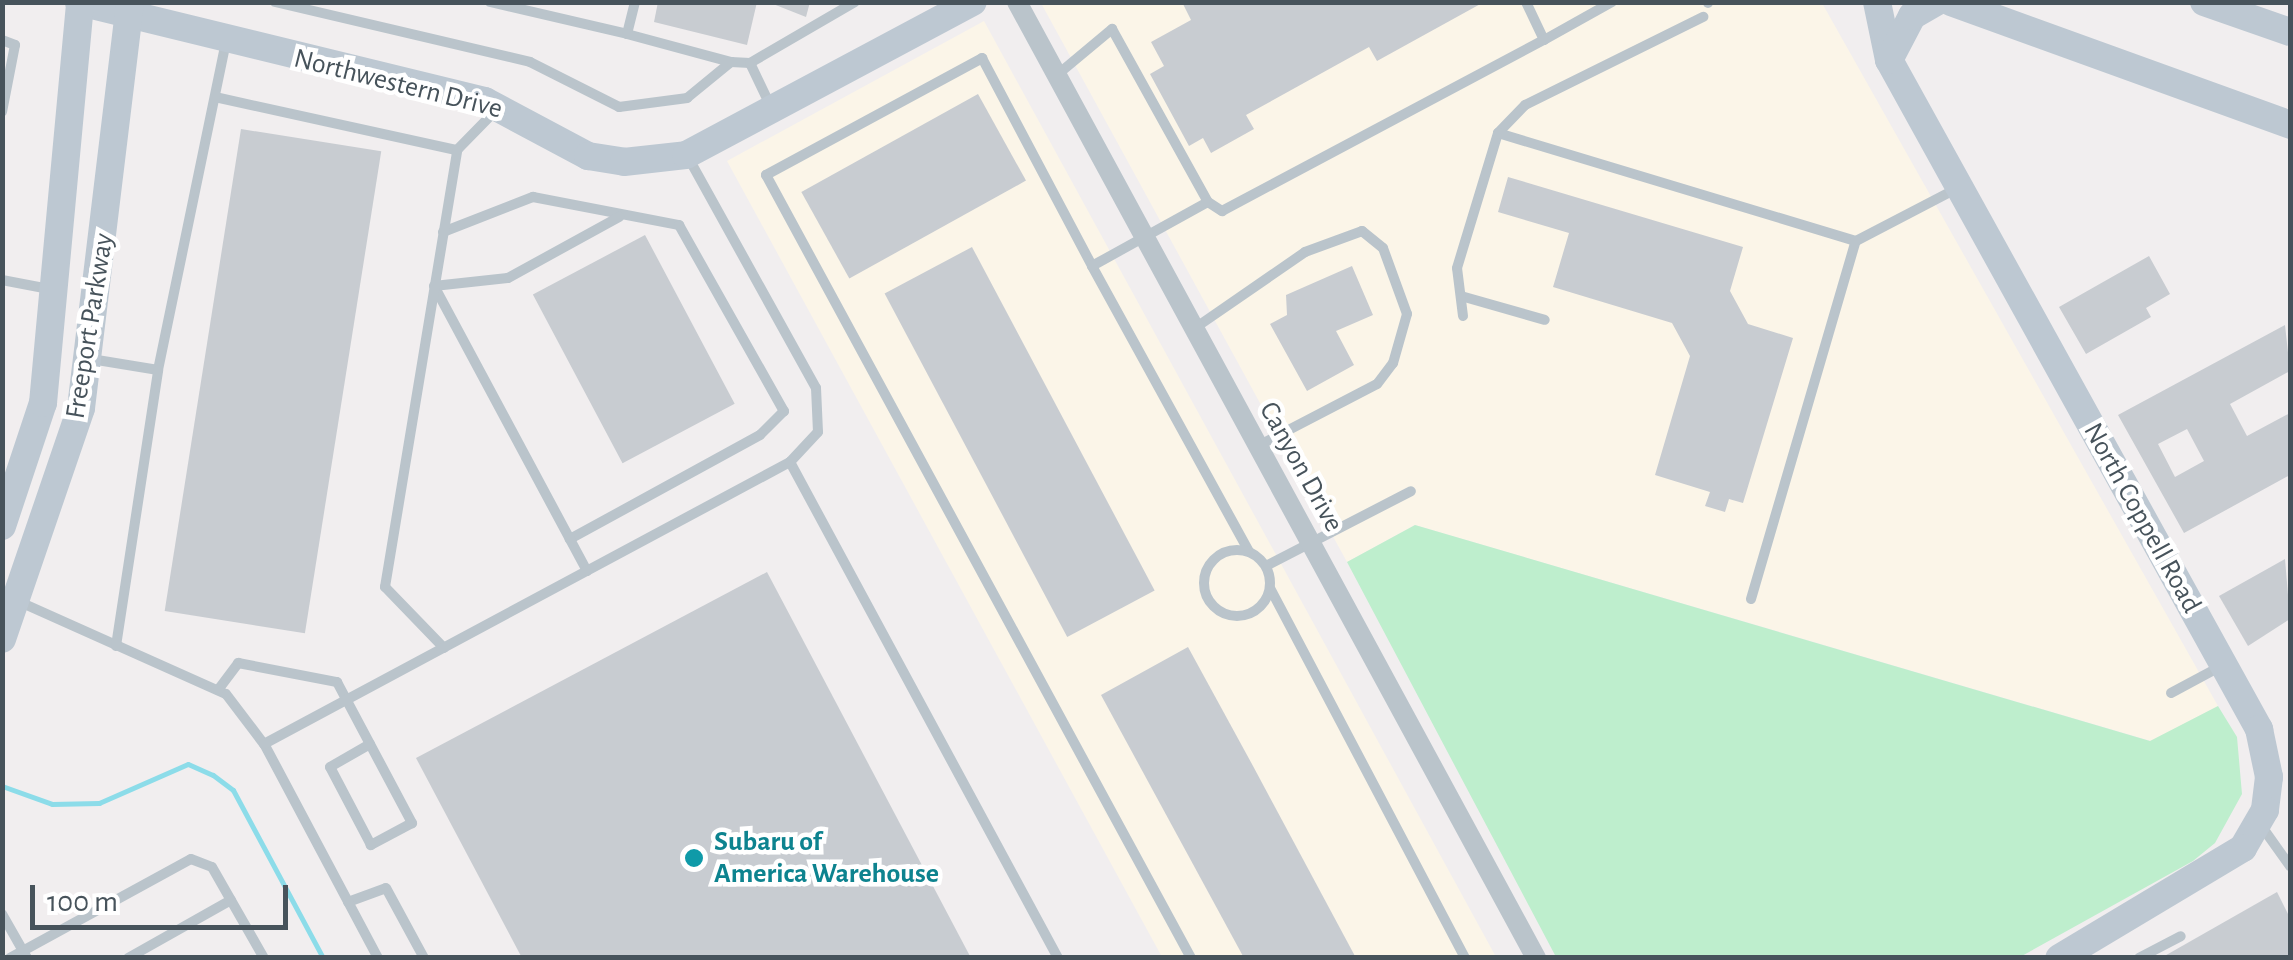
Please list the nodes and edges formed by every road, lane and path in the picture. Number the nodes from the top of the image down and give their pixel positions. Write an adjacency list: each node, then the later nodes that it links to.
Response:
1 (275, 2): 24 (lane)
2 (490, 2): 19 (lane)
3 (635, 2): 19 (lane)
4 (855, 2): 16 (lane)
5 (973, 2): 29 (street, Northwestern Drive)
6 (1017, 2): 26 (street, Canyon Drive)
7 (1526, 2): 21 (lane)
8 (1612, 2): 21 (lane)
9 (1854, 2): 23 (street)
10 (1876, 2): 23 (street, North Coppell Road)
11 (1936, 2): 23 (street)
12 (1951, 2): 31 (street)
13 (2204, 2): 18 (street)
14 (80, 3): 15 (street, Northwestern Drive); 44 (street, Freeport Parkway)
15 (129, 7): 22 (street, Northwestern Drive); 49 (street, Freeport Parkway)
16 (842, 7): 25 (lane)
17 (1704, 18): 32 (lane)
18 (2290, 32)
19 (627, 34): 24 (lane)
20 (2, 40): 30 (lane)
21 (1544, 40): 36 (lane)
22 (226, 42): 27 (lane); 28 (street, Northwestern Drive)
23 (1889, 60): 35 (street, North Coppell Road)
24 (731, 62): 25 (lane)
25 (750, 64): 29 (lane)
26 (1057, 75): 36 (lane); 39 (street, Canyon Drive)
27 (214, 97): 33 (lane); 50 (lane)
28 (498, 107): 33 (lane); 34 (street, Northwestern Drive)
29 (772, 110): 34 (street, Northwestern Drive)
30 (2, 112)
31 (2290, 125)
32 (1498, 133): 40 (lane); 45 (lane)
33 (456, 150): 38 (lane)
34 (686, 154): 52 (lane)
35 (1959, 187): 40 (lane); 66 (street, North Coppell Road)
36 (1208, 202): 39 (lane)
37 (619, 217): 38 (lane); 43 (lane); 55 (lane)
38 (443, 232): 43 (lane)
39 (1144, 236): 41 (lane); 48 (street, Canyon Drive)
40 (1856, 241): 62 (lane)
41 (1092, 266): 57 (lane); 86 (lane)
42 (2, 280): 44 (lane)
43 (434, 286): 55 (lane); 65 (lane)
44 (55, 290): 54 (street, Freeport Parkway)
45 (1461, 296): 46 (lane); 47 (lane)
46 (1463, 316)
47 (1544, 320)
48 (1195, 328): 51 (street, Canyon Drive); 51 (lane)
49 (90, 359): 50 (lane); 61 (street, Freeport Parkway)
50 (158, 370): 64 (lane)
51 (1258, 446): 56 (street, Canyon Drive)
52 (790, 462): 59 (lane); 85 (lane)
53 (1411, 491): 56 (lane)
54 (2, 526)
55 (570, 539): 59 (lane)
56 (1310, 540): 58 (lane); 88 (street, Canyon Drive)
57 (1249, 552): 58 (lane); 60 (lane)
58 (1266, 566): 60 (lane)
59 (587, 570): 65 (lane)
60 (1270, 588): 87 (lane)
61 (12, 599): 63 (street, Freeport Parkway); 64 (lane)
62 (1751, 599)
63 (2, 639)
64 (116, 646): 67 (lane)
65 (444, 648): 69 (lane)
66 (2223, 665): 68 (lane); 72 (street, North Coppell Road)
67 (218, 690): 69 (lane); 70 (lane)
68 (2171, 694)
69 (347, 700): 70 (lane); 71 (lane)
70 (264, 744): 75 (lane)
71 (370, 744): 71 (lane)
72 (2259, 823): 73 (lane); 89 (street)
73 (2288, 862)
74 (231, 900): 78 (lane); 81 (lane); 82 (lane)
75 (348, 902): 83 (lane); 84 (lane)
76 (2, 914): 78 (lane)
77 (2181, 936): 79 (lane)
78 (25, 954): 80 (lane)
79 (2142, 957)
80 (10, 958)
81 (128, 958)
82 (264, 958)
83 (378, 958)
84 (424, 958)
85 (1058, 958)
86 (1192, 958)
87 (1464, 958)
88 (1536, 958)
89 (2059, 958)

